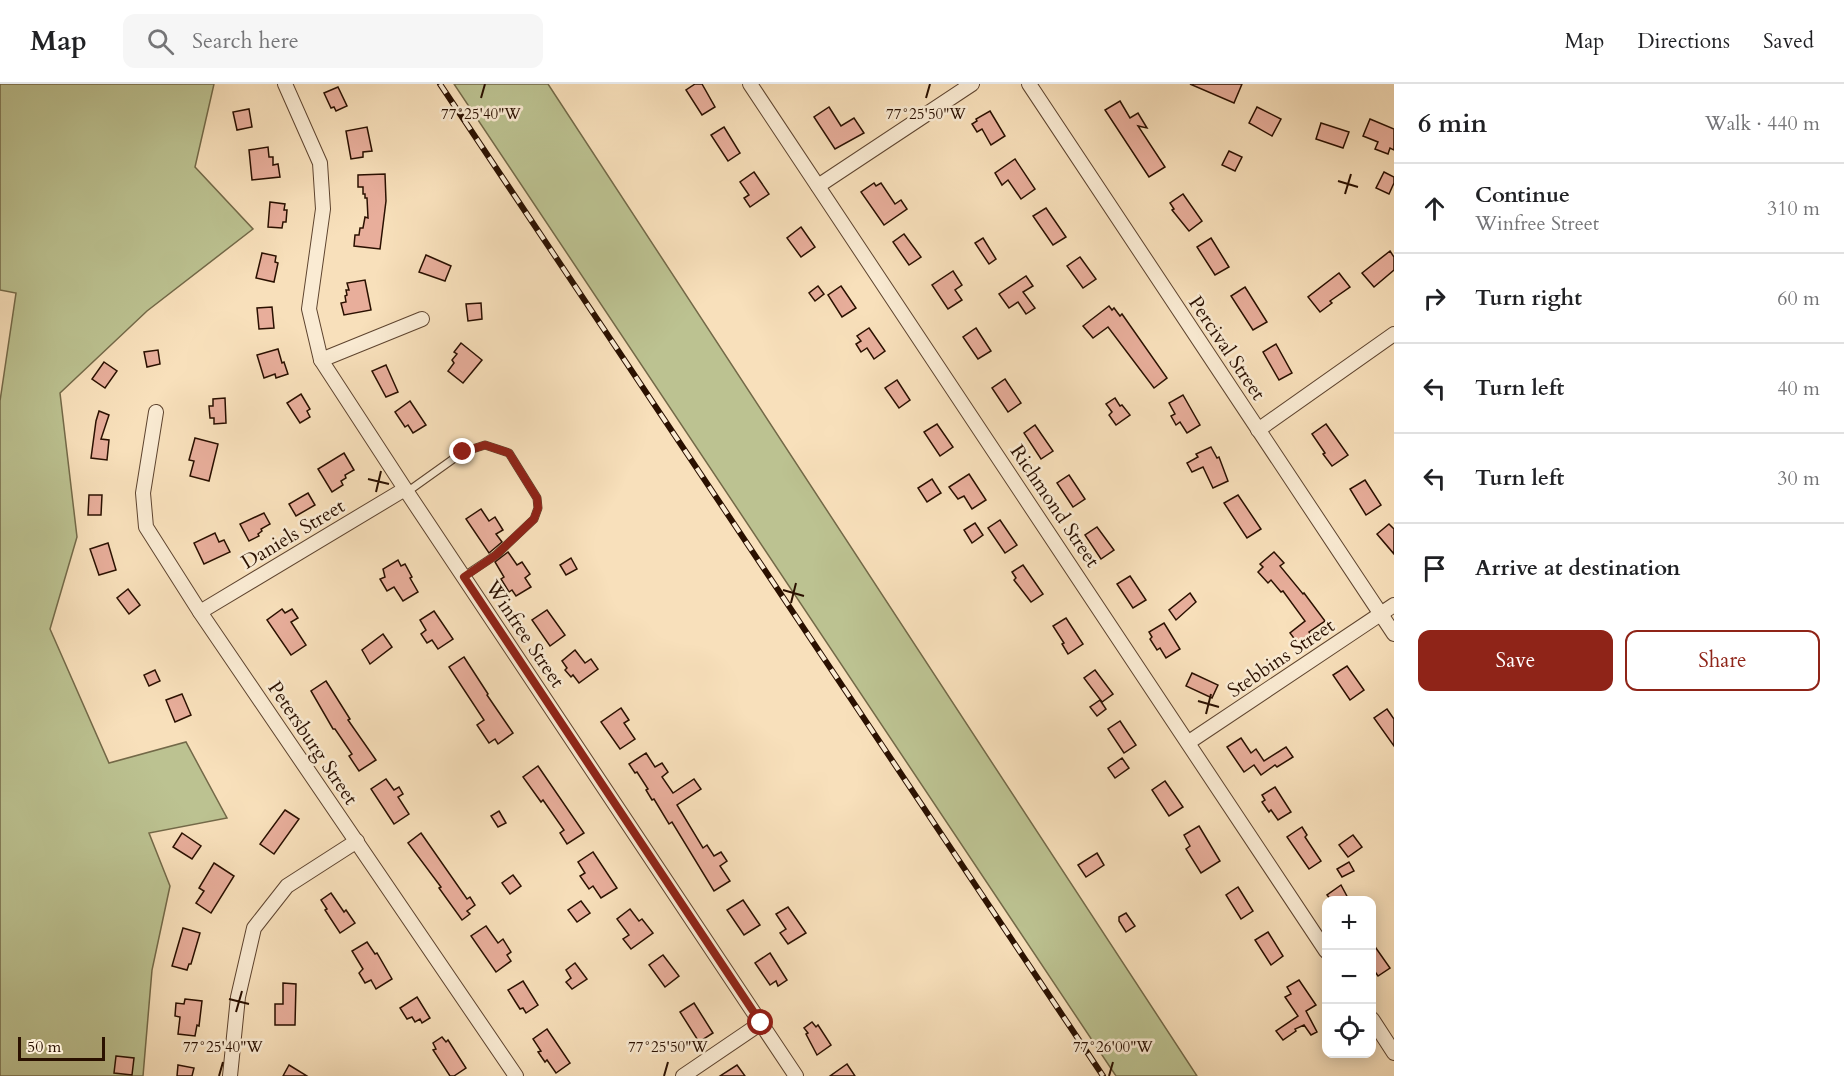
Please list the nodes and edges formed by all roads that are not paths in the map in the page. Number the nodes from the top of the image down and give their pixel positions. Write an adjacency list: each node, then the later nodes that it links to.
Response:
1 (285, 84): 8 (street, Winfree Street)
2 (750, 84): 5 (street, Richmond Street)
3 (972, 84): 5 (street)
4 (1029, 84): 10 (street, Percival Street)
5 (818, 186): 17 (street, Richmond Street)
6 (422, 319): 8 (street)
7 (1394, 334): 10 (street)
8 (321, 360): 11 (street, Winfree Street)
9 (156, 412): 14 (street, Petersburg Street)
10 (1258, 430): 15 (street, Percival Street)
11 (406, 491): 12 (street, Winfree Street); 12 (lane); 14 (street, Daniels Street)
12 (464, 577): 20 (street, Winfree Street)
13 (1394, 605): 15 (street, Stebbins Street)
14 (200, 612): 18 (street, Petersburg Street)
15 (1381, 614): 16 (street, Percival Street); 17 (street, Stebbins Street)
16 (1394, 634)
17 (1189, 742): 19 (street, Richmond Street)
18 (357, 841): 23 (street); 24 (street, Petersburg Street)
19 (1325, 950)
20 (761, 1023): 25 (street); 26 (street, Winfree Street)
21 (1376, 1026): 22 (street)
22 (1394, 1053)
23 (230, 1076)
24 (516, 1076)
25 (683, 1076)
26 (796, 1076)

